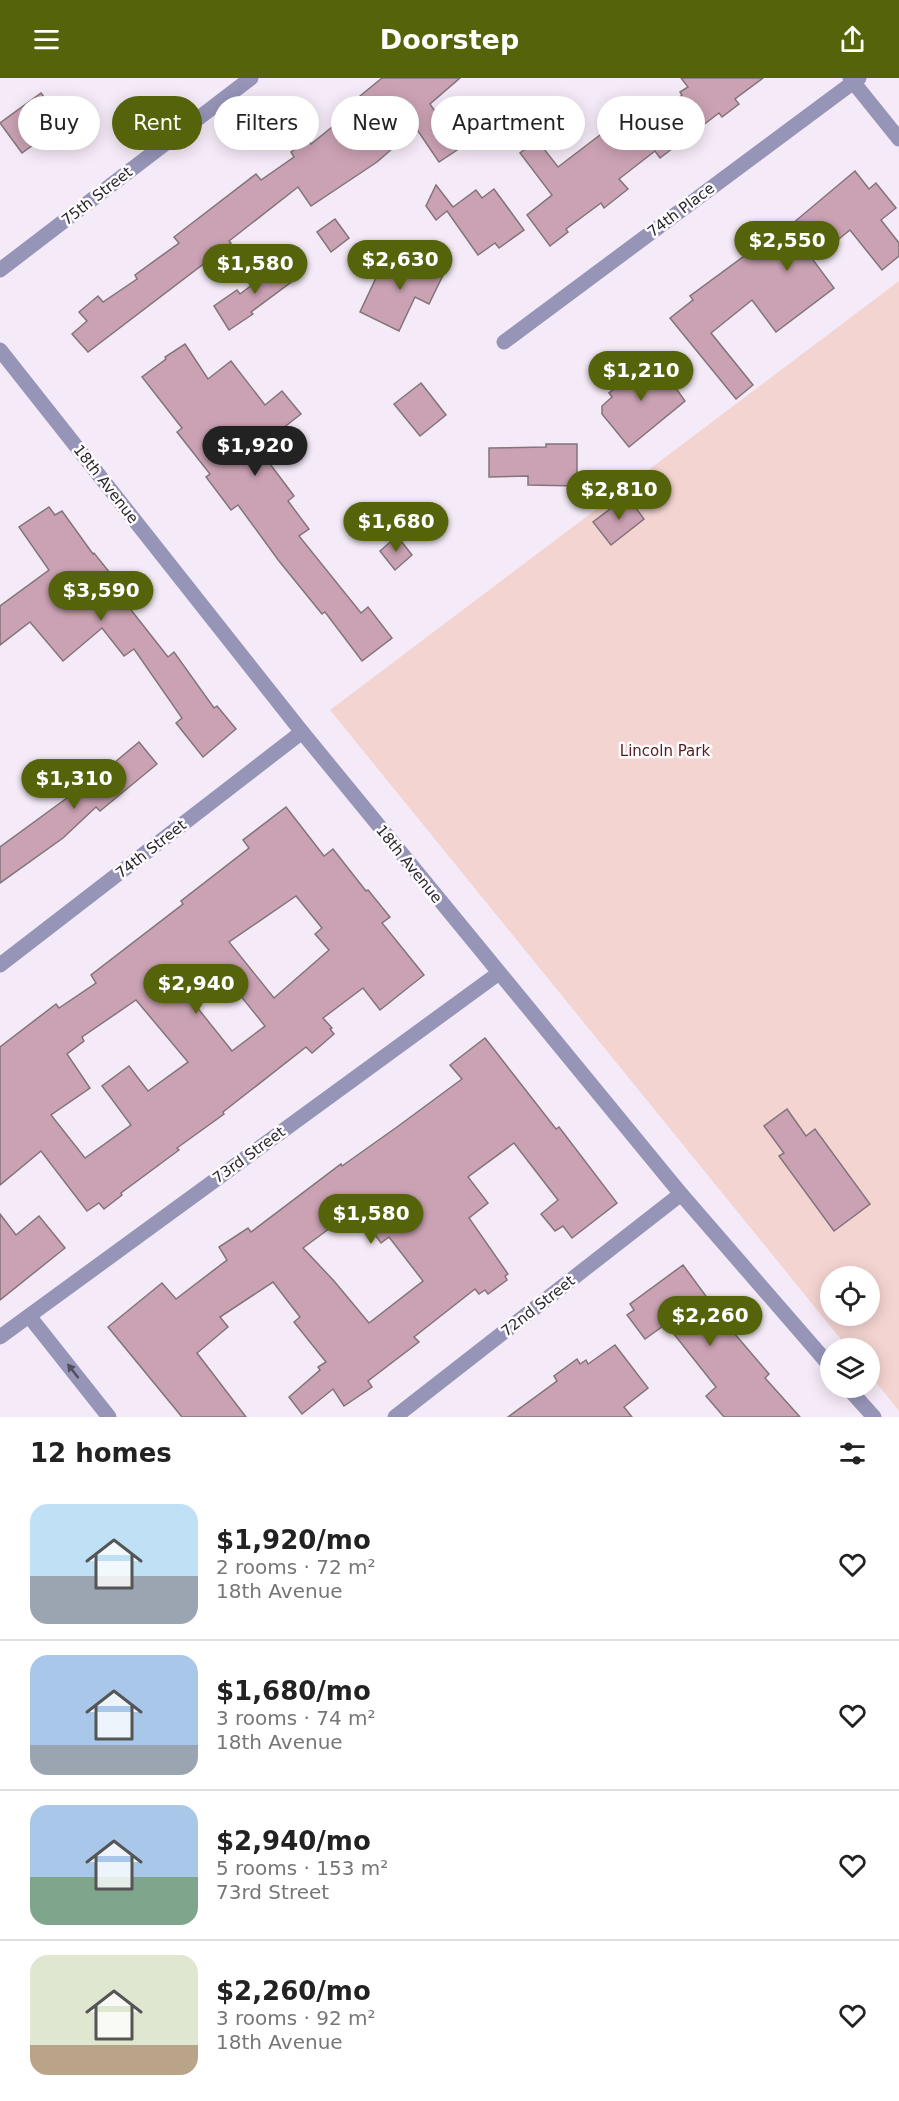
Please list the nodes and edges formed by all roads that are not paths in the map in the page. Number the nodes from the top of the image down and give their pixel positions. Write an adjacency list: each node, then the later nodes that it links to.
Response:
1 (251, 78): 4 (street, 75th Street)
2 (854, 79): 3 (street); 5 (street, 74th Place)
3 (899, 139)
4 (0, 270)
5 (504, 342)
6 (0, 350): 7 (street, 18th Avenue)
7 (302, 732): 8 (street, 74th Street); 9 (street, 18th Avenue)
8 (0, 965)
9 (499, 973): 10 (street, 18th Avenue); 11 (street, 73rd Street)
10 (681, 1194): 13 (street, 18th Avenue); 17 (street, 72nd Street)
11 (29, 1316): 12 (street, 73rd Street); 16 (street, one-way to 11)
12 (0, 1337)
13 (820, 1354)
14 (855, 1398): 15 (street)
15 (867, 1415)
16 (110, 1417)
17 (395, 1417)

